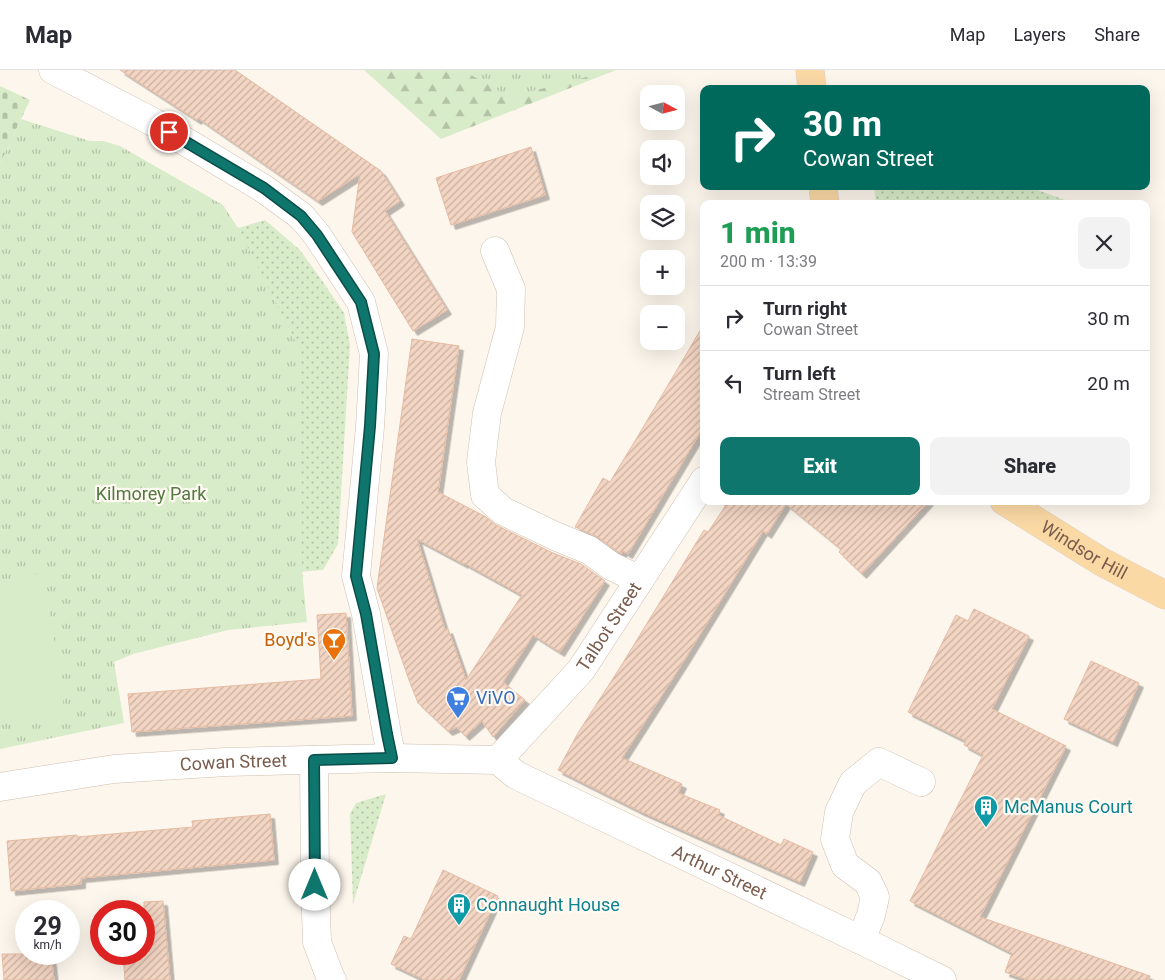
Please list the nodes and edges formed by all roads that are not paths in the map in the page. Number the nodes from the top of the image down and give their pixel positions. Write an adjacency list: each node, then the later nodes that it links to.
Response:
1 (53, 70): 9 (street)
2 (810, 70): 3 (main road)
3 (812, 85)
4 (495, 251): 7 (street)
5 (700, 487): 7 (street, Talbot Street)
6 (1010, 505): 8 (main road, Windsor Hill)
7 (640, 580): 11 (street, Talbot Street)
8 (1165, 595)
9 (392, 758): 10 (street, Cowan Street); 11 (street, Cowan Street)
10 (314, 760): 13 (street, Cowan Street); 15 (street)
11 (498, 760): 14 (street, Arthur Street)
12 (921, 782): 14 (street)
13 (0, 787)
14 (861, 940): 16 (street, Arthur Street)
15 (332, 980)
16 (942, 980)

